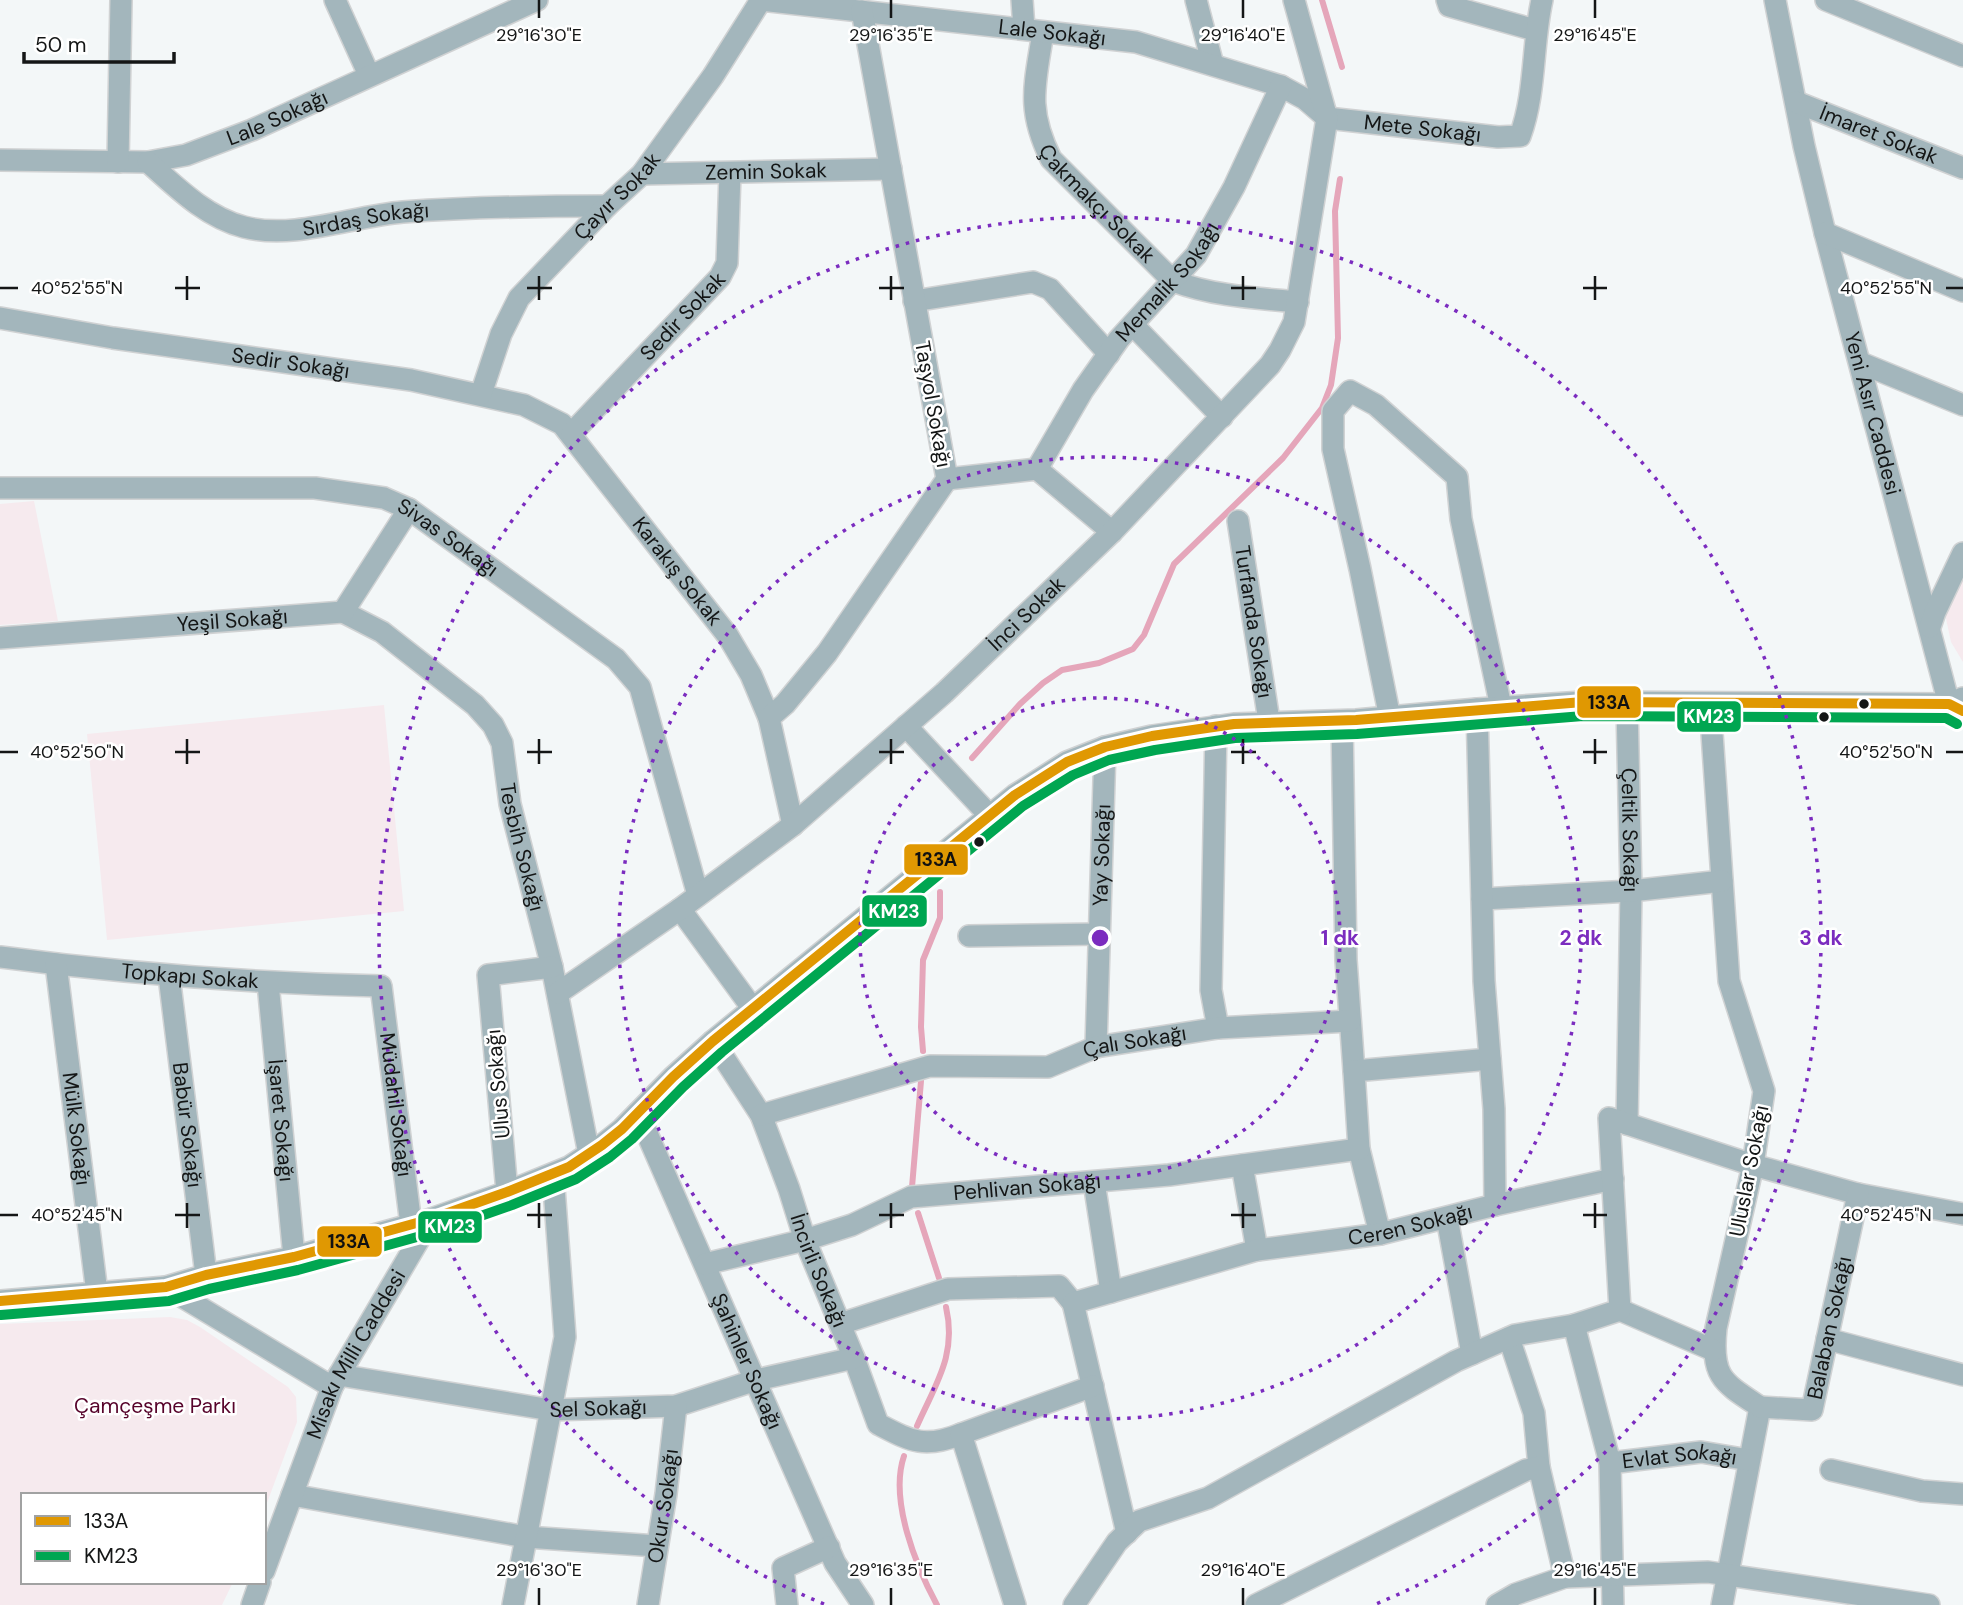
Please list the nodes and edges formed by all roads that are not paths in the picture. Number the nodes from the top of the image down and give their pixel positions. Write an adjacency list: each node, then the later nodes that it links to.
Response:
1 (121, 0): 24 (street)
2 (335, 0): 19 (street)
3 (537, 0): 12 (street, Lale Sokağı)
4 (761, 0): 14 (street, Lale Sokağı); 29 (street, Çayır Sokak)
5 (1022, 0): 16 (street, Çakmakçı Sokak)
6 (1196, 0): 18 (street)
7 (1294, 0): 22 (street)
8 (1447, 0): 15 (street)
9 (1542, 0): 15 (street)
10 (1774, 0): 21 (street, Yeni Asır Caddesi)
11 (1826, 0): 17 (street)
12 (505, 6): 19 (street, Lale Sokağı)
13 (889, 7): 14 (street, Lale Sokağı); 16 (street, Lale Sokağı)
14 (862, 11): 26 (street, Taşyol Sokağı)
15 (1535, 30): 22 (street, Mete Sokağı)
16 (1033, 31): 18 (street, Lale Sokağı); 32 (street, Çakmakçı Sokak)
17 (1963, 56)
18 (1213, 65): 20 (street, Lale Sokağı)
19 (369, 75): 25 (street, Lale Sokağı)
20 (1281, 86): 22 (street, Lale Sokağı); 32 (street, Memalik Sokağı)
21 (1796, 102): 27 (street, İmaret Sokak); 31 (street, Yeni Asır Caddesi)
22 (1327, 117): 35 (street, İnci Sokak)
23 (0, 160): 24 (street, Lale Sokağı)
24 (118, 162): 25 (street, Lale Sokağı)
25 (148, 162): 30 (street, Sırdaş Sokağı)
26 (891, 169): 28 (street, Zemin Sokak); 34 (street, Taşyol Sokağı)
27 (1963, 169)
28 (730, 173): 29 (street, Zemin Sokak); 43 (street, Sedir Sokak)
29 (642, 174): 30 (street, Çayır Sokak)
30 (607, 206): 40 (street, Çayır Sokak)
31 (1825, 233): 33 (street); 39 (street, Yeni Asır Caddesi)
32 (1173, 281): 35 (street, Çakmakçı Sokak); 37 (street, Memalik Sokağı)
33 (1963, 291)
34 (914, 301): 38 (street); 45 (street, Taşyol Sokağı)
35 (1298, 302): 42 (street, İnci Sokak)
36 (0, 318): 40 (street, Sedir Sokağı)
37 (1133, 325): 38 (street, Memalik Sokağı); 42 (street)
38 (1108, 354): 44 (street, Memalik Sokağı)
39 (1861, 363): 41 (street); 52 (street, Yeni Asır Caddesi)
40 (481, 394): 43 (street, Sedir Sokağı)
41 (1963, 405)
42 (1222, 417): 49 (street, İnci Sokak)
43 (572, 433): 59 (street, Karakış Sokak)
44 (1037, 469): 45 (street); 49 (street)
45 (947, 479): 59 (street, Taşyol Sokağı)
46 (0, 488): 47 (street, Sivas Sokağı)
47 (410, 509): 51 (street); 70 (street, Sivas Sokağı)
48 (1238, 521): 61 (street, Turfanda Sokağı)
49 (1112, 533): 63 (street, İnci Sokak)
50 (1963, 554): 52 (street)
51 (343, 612): 53 (street, Yeşil Sokağı); 77 (street, Tesbih Sokağı)
52 (1930, 627): 56 (street, Yeni Asır Caddesi)
53 (0, 638)
54 (1627, 704): 55 (street); 57 (street); 69 (street, Çeltik Sokağı)
55 (1710, 704): 56 (street); 68 (street, Uluslar Sokağı)
56 (1958, 705)
57 (1501, 707): 58 (street); 60 (street)
58 (1477, 709): 60 (street); 71 (street, Ceren Sokağı)
59 (769, 718): 67 (street)
60 (1390, 718): 62 (street)
61 (1269, 721): 62 (street); 64 (street)
62 (1342, 721): 83 (street)
63 (906, 726): 66 (street); 67 (street, İnci Sokak)
64 (1216, 726): 65 (street); 84 (street, Çalı Sokağı)
65 (1105, 747): 66 (street); 73 (street, Yay Sokağı)
66 (989, 815): 82 (street)
67 (793, 825): 70 (street, İnci Sokak)
68 (1722, 881): 69 (street); 94 (street, Uluslar Sokağı)
69 (1631, 891): 71 (street); 91 (street, Çeltik Sokağı)
70 (698, 895): 72 (street, İnci Sokak)
71 (1482, 899): 87 (street, Ceren Sokağı)
72 (680, 909): 81 (street, İnci Sokak); 82 (street)
73 (1099, 934): 74 (street); 86 (street, Yay Sokağı)
74 (969, 936)
75 (0, 957): 76 (street, Topkapı Sokak)
76 (56, 964): 78 (street, Topkapı Sokak); 113 (street, Mülk Sokağı)
77 (552, 967): 81 (street, Tesbih Sokağı); 99 (street, Ulus Sokağı)
78 (169, 976): 79 (street, Topkapı Sokak); 110 (street, Babür Sokağı)
79 (268, 983): 80 (street, Topkapı Sokak); 108 (street, İşaret Sokağı)
80 (381, 986): 104 (street, Müdahil Sokağı)
81 (558, 993): 93 (street, Tesbih Sokağı)
82 (752, 1009): 85 (street)
83 (1350, 1021): 84 (street); 88 (street)
84 (1218, 1028): 86 (street, Çalı Sokağı)
85 (713, 1041): 89 (street); 90 (street, İncirli Sokağı)
86 (1096, 1047): 90 (street, Çalı Sokağı)
87 (1490, 1059): 88 (street); 101 (street, Ceren Sokağı)
88 (1354, 1071): 92 (street)
89 (638, 1113): 93 (street); 109 (street, Şahinler Sokağı)
90 (761, 1115): 106 (street, İncirli Sokağı)
91 (1618, 1121): 94 (street); 97 (street, Çeltik Sokağı)
92 (1359, 1149): 95 (street, Pehlivan Sokağı); 105 (street)
93 (589, 1154): 96 (street)
94 (1753, 1165): 100 (street); 121 (street, Uluslar Sokağı)
95 (1242, 1166): 98 (street, Pehlivan Sokağı); 107 (street)
96 (553, 1174): 99 (street); 130 (street)
97 (1612, 1179): 101 (street); 116 (street, Çeltik Sokağı)
98 (1094, 1182): 106 (street, Pehlivan Sokağı); 112 (street)
99 (508, 1192): 104 (street)
100 (1858, 1194): 102 (street); 120 (street, Balaban Sokağı)
101 (1495, 1205): 103 (street, Ceren Sokağı)
102 (1963, 1214)
103 (1447, 1217): 105 (street, Ceren Sokağı); 122 (street)
104 (421, 1222): 108 (street); 126 (street, Misakı Milli Caddesi)
105 (1380, 1234): 107 (street, Ceren Sokağı)
106 (805, 1240): 109 (street, Pehlivan Sokağı); 117 (street, İncirli Sokağı)
107 (1257, 1250): 112 (street, Ceren Sokağı)
108 (294, 1257): 110 (street)
109 (705, 1264): 125 (street, Şahinler Sokağı)
110 (206, 1275): 111 (street)
111 (166, 1287): 113 (street); 126 (street, Sel Sokağı)
112 (1111, 1292): 115 (street, Ceren Sokağı)
113 (97, 1293): 114 (street)
114 (0, 1301)
115 (1073, 1303): 117 (street); 127 (street)
116 (1620, 1310): 118 (street); 121 (street)
117 (840, 1324): 123 (street, İncirli Sokağı)
118 (1574, 1325): 119 (street); 133 (street)
119 (1509, 1338): 122 (street); 134 (street)
120 (1827, 1339): 124 (street); 129 (street, Balaban Sokağı)
121 (1713, 1350): 129 (street)
122 (1472, 1354): 138 (street)
123 (854, 1358): 125 (street, Sel Sokağı); 131 (street, İncirli Sokağı)
124 (1963, 1375)
125 (756, 1380): 128 (street, Sel Sokağı); 141 (street, Şahinler Sokağı)
126 (336, 1381): 130 (street, Sel Sokağı); 137 (street, Misakı Milli Caddesi)
127 (1093, 1387): 131 (street, İncirli Sokağı); 138 (street)
128 (676, 1406): 130 (street, Sel Sokağı); 140 (street, Okur Sokağı)
129 (1760, 1407): 132 (street)
130 (551, 1410): 139 (street)
131 (961, 1434): 152 (street)
132 (1749, 1460): 133 (street, Evlat Sokağı); 144 (street)
133 (1610, 1463): 143 (street)
134 (1539, 1467): 145 (street); 154 (street)
135 (1831, 1470): 136 (street)
136 (1963, 1494)
137 (292, 1495): 139 (street); 142 (street, Misakı Milli Caddesi)
138 (1127, 1533): 153 (street)
139 (526, 1537): 140 (street); 148 (street)
140 (657, 1546): 149 (street, Okur Sokağı)
141 (828, 1547): 150 (street); 151 (street, Şahinler Sokağı)
142 (266, 1566)
143 (1613, 1575): 144 (street); 145 (street); 156 (street)
144 (1727, 1575): 157 (street); 158 (street)
145 (1565, 1577): 155 (street)
146 (259, 1584): 147 (street)
147 (252, 1605)
148 (513, 1605)
149 (648, 1605)
150 (787, 1605)
151 (863, 1605)
152 (1015, 1605)
153 (1074, 1605)
154 (1256, 1605)
155 (1497, 1605)
156 (1613, 1605)
157 (1722, 1605)
158 (1929, 1605)

